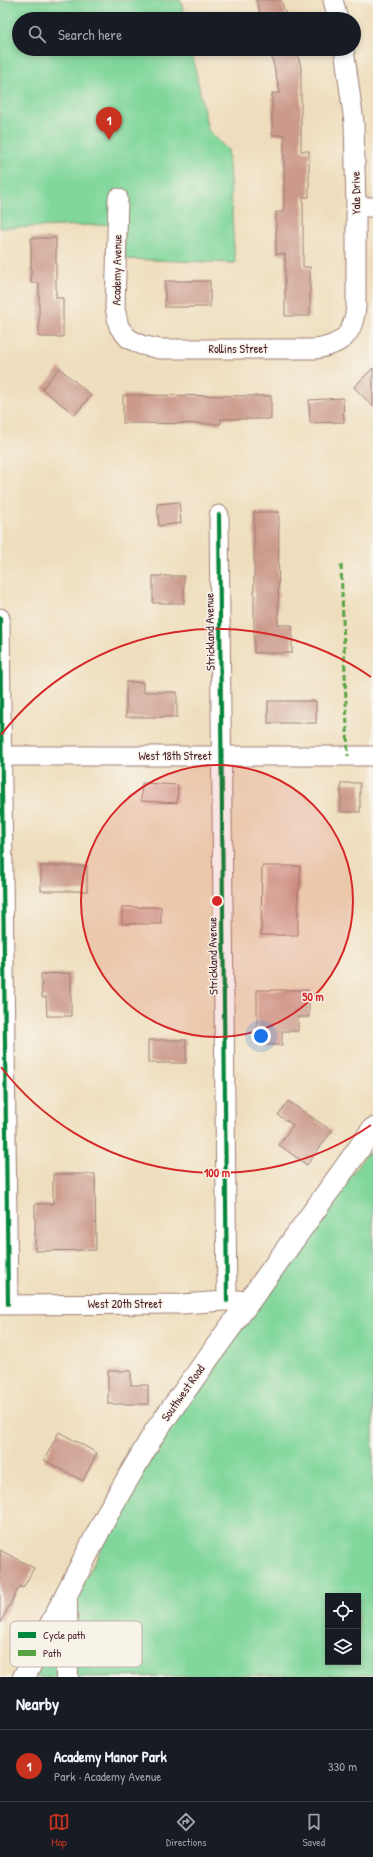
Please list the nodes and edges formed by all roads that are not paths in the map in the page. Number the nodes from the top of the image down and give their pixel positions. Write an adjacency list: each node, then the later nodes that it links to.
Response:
1 (333, 0): 2 (street)
2 (336, 12)
3 (345, 56): 5 (street, Yale Drive)
4 (118, 198): 7 (street, Academy Avenue)
5 (365, 207): 6 (street, Yale Drive)
6 (347, 336): 7 (street, Rollins Street)
7 (128, 338)
8 (219, 515): 11 (street, Strickland Avenue)
9 (0, 618): 10 (street)
10 (0, 756): 11 (street, West 18th Street); 16 (street)
11 (221, 756): 12 (street, West 18th Street); 15 (street, Strickland Avenue)
12 (373, 756)
13 (373, 1129): 14 (street, Southwest Road)
14 (250, 1299): 15 (street, West 20th Street); 17 (street, Southwest Road)
15 (227, 1300): 16 (street, West 20th Street)
16 (4, 1305)
17 (66, 1594): 18 (street, Southwest Road); 19 (street)
18 (52, 1621)
19 (66, 1621)
20 (29, 1667): 22 (street, Southwest Road)
21 (67, 1667): 23 (street)
22 (24, 1677)
23 (67, 1677)

